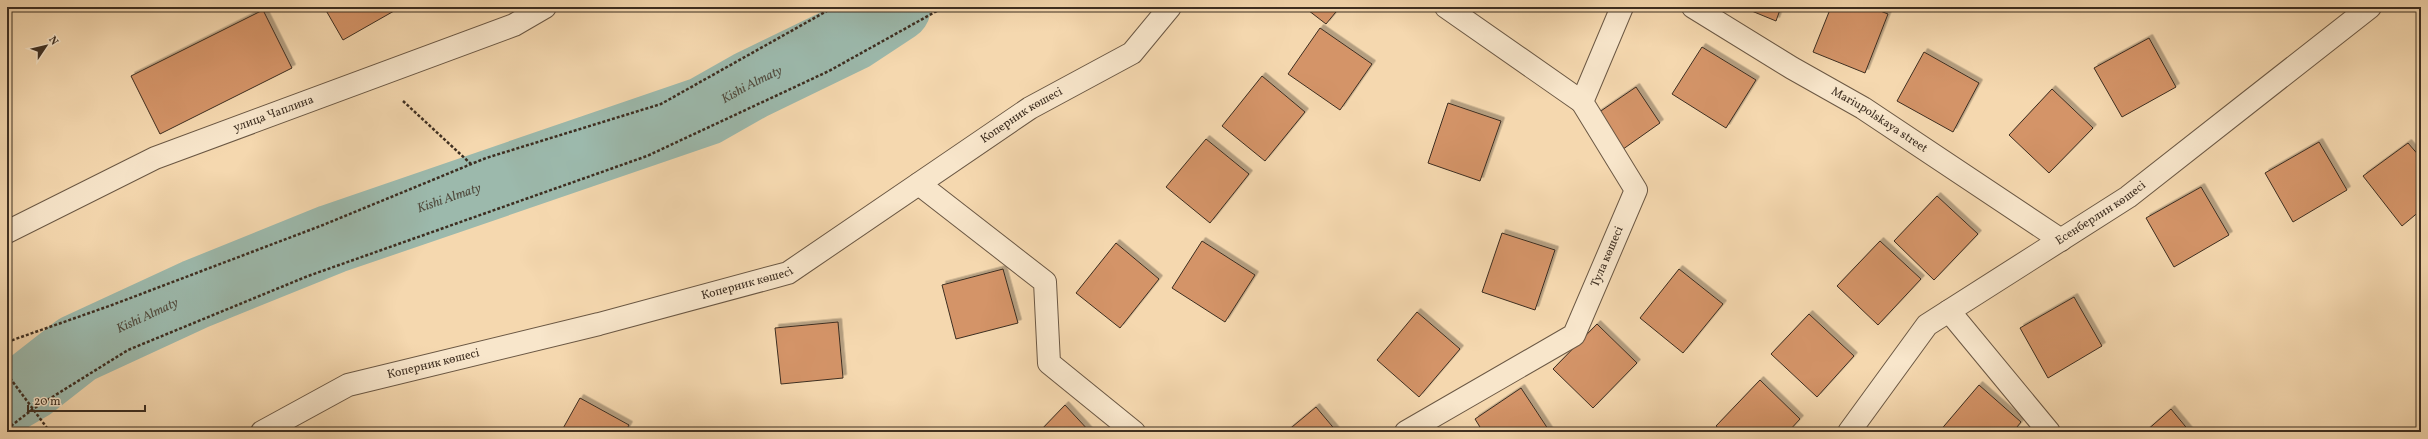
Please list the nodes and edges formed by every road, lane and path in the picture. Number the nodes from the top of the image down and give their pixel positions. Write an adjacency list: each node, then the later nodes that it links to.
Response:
1 (545, 7): 13 (street, улица Чаплина)
2 (834, 7): 11 (path)
3 (944, 7): 18 (path)
4 (1170, 7): 12 (street, Коперник көшесі)
5 (1446, 7): 10 (street)
6 (1622, 7): 10 (street)
7 (1693, 7): 14 (street, Mariupolskaya street)
8 (2370, 7): 14 (street, Есенберлин көшесі)
9 (398, 96): 11 (path)
10 (1582, 102): 23 (street, Тула көшесі)
11 (471, 164): 16 (path)
12 (919, 184): 21 (street, Коперник көшесі); 22 (street)
13 (7, 232)
14 (2061, 240): 15 (street, Есенберлин көшесі)
15 (1949, 311): 24 (street, Есенберлин көшесі); 25 (street)
16 (7, 342)
17 (7, 374): 18 (path)
18 (33, 409): 19 (path); 20 (path)
19 (7, 429)
20 (50, 432)
21 (262, 432)
22 (1134, 432)
23 (1406, 432)
24 (1849, 432)
25 (2049, 432)

